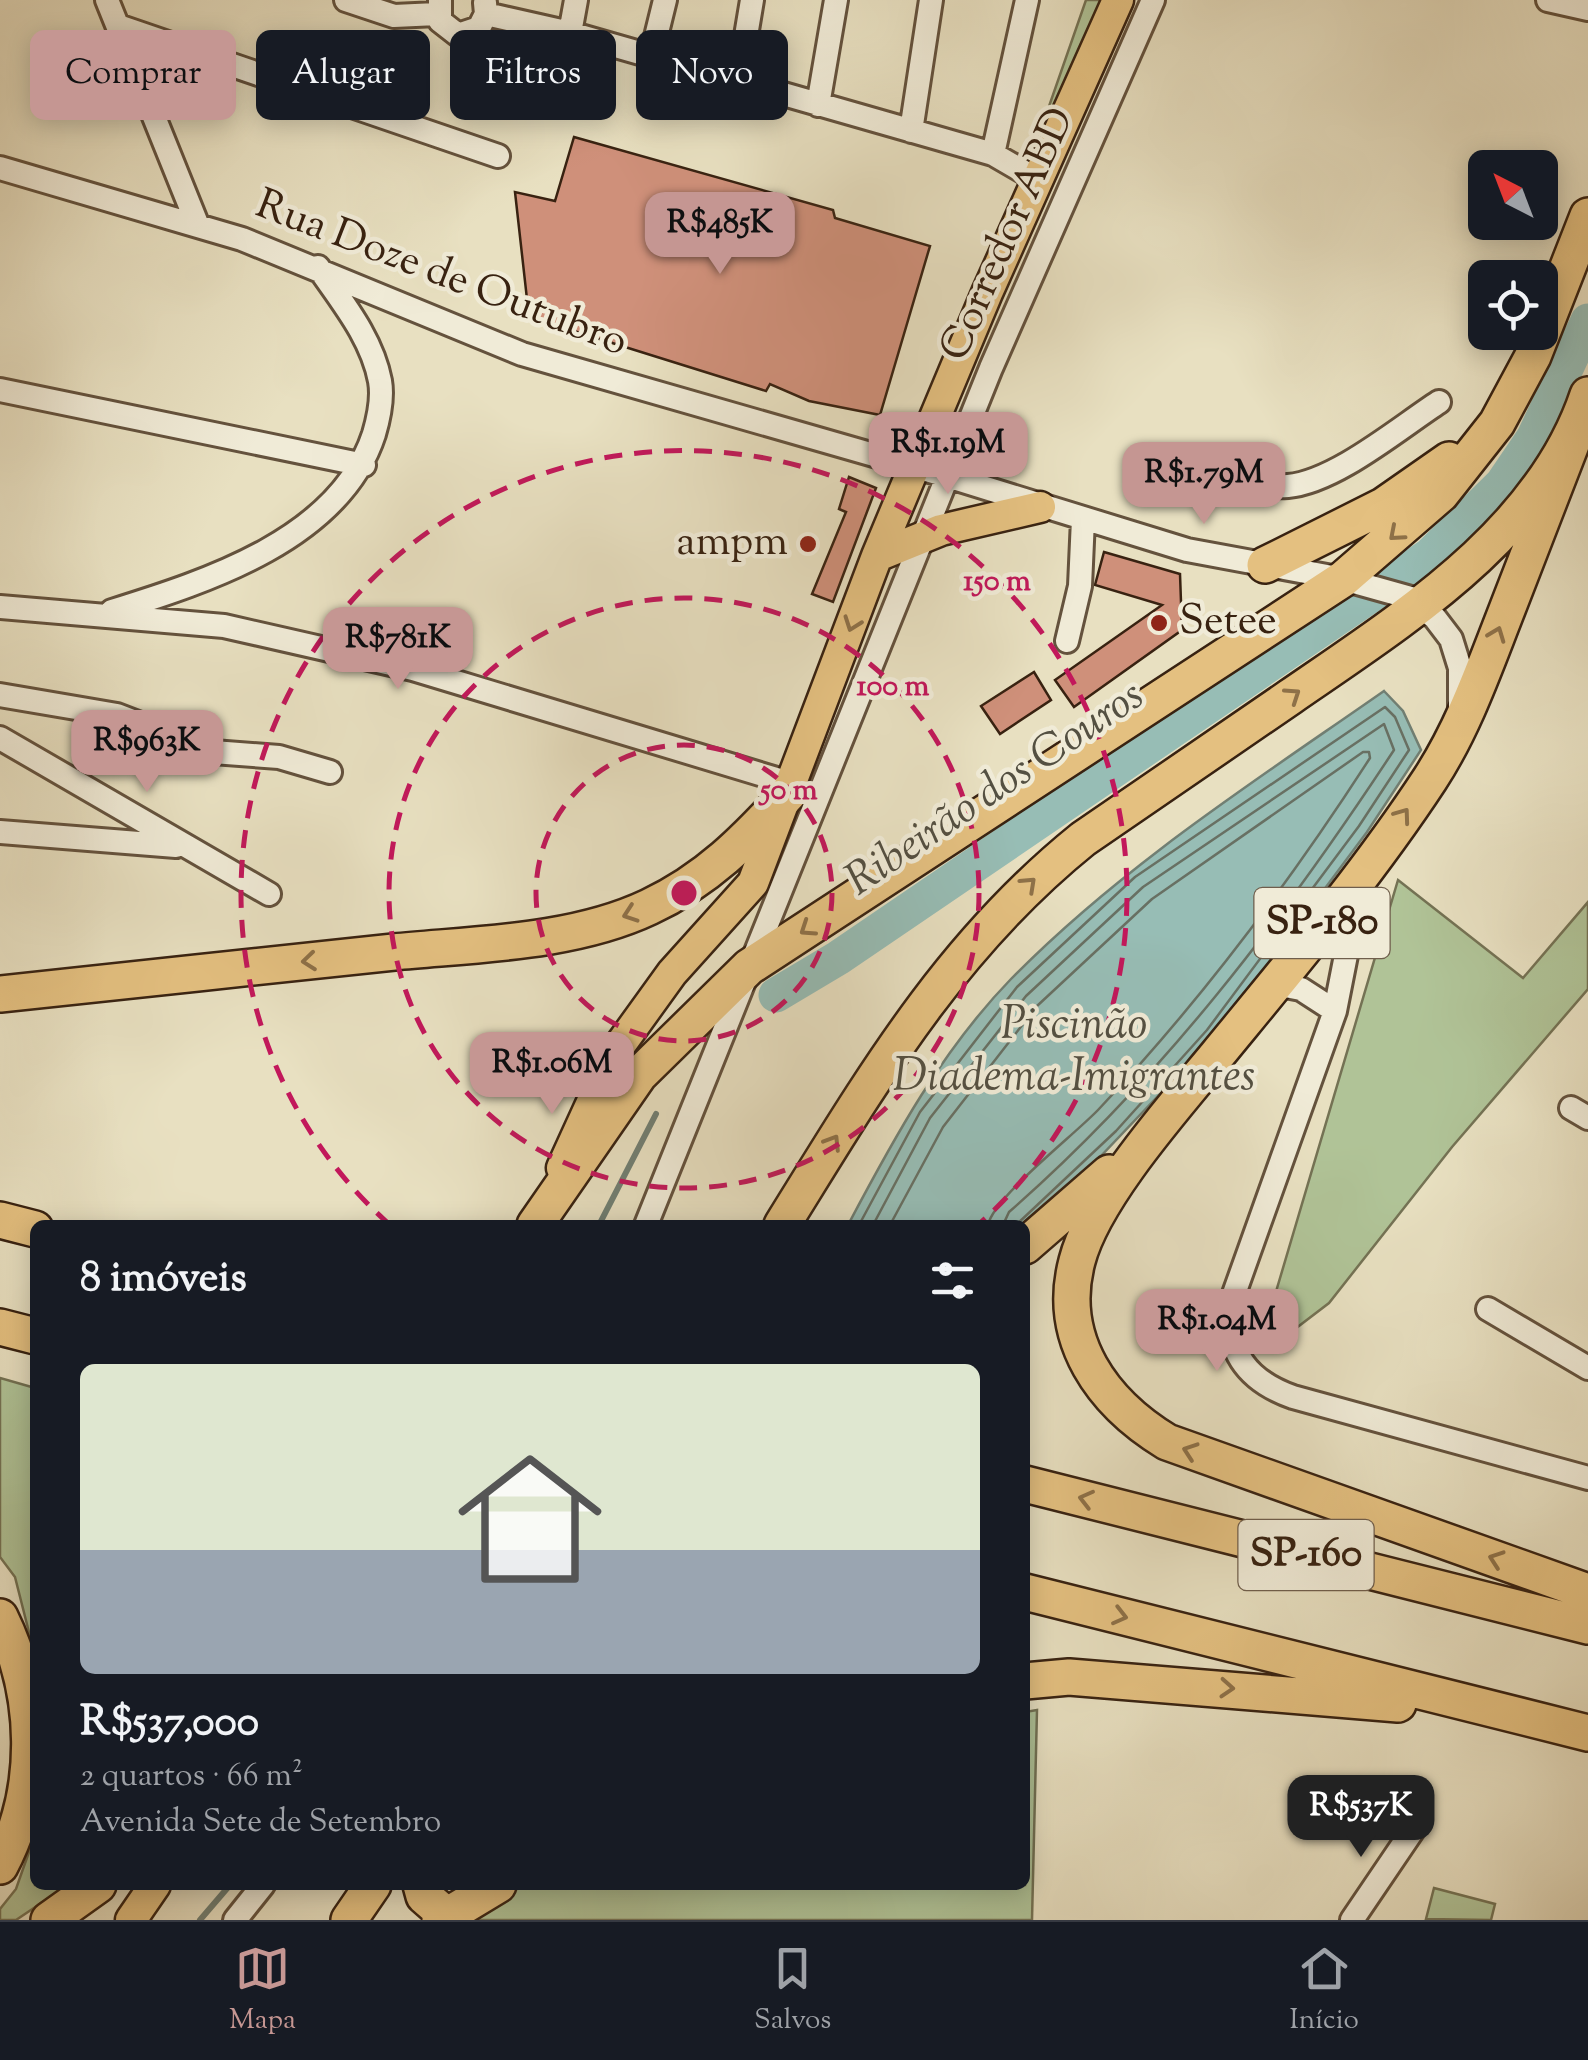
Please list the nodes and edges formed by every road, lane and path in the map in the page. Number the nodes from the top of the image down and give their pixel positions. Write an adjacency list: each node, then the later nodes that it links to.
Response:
1 (107, 0): 15 (street)
2 (346, 0): 12 (street)
3 (576, 0): 17 (street)
4 (664, 0): 18 (street)
5 (752, 0): 19 (street)
6 (836, 0): 21 (street)
7 (931, 0): 22 (street)
8 (1028, 0): 23 (street)
9 (1118, 0): 26 (main road)
10 (1153, 0): 38 (street, Corredor ABD)
11 (1548, 0): 14 (street)
12 (439, 7): 13 (street)
13 (485, 7): 16 (street)
14 (1588, 9)
15 (118, 26): 24 (street); 28 (street)
16 (560, 30)
17 (571, 30)
18 (657, 30)
19 (747, 30)
20 (788, 97): 21 (street)
21 (818, 105): 22 (street)
22 (911, 132): 23 (street)
23 (993, 154): 26 (street)
24 (498, 156)
25 (0, 168): 28 (street, Rua Doze de Outubro)
26 (1038, 180): 37 (main road)
27 (1588, 216): 33 (highway)
28 (198, 226): 29 (street, Rua Doze de Outubro)
29 (318, 267): 36 (street); 37 (street, Rua Doze de Outubro)
30 (0, 390): 36 (street)
31 (1588, 395): 34 (highway)
32 (1438, 402): 35 (street)
33 (1497, 423): 43 (highway); 44 (highway, one-way to 44)
34 (1577, 429): 45 (highway); 50 (highway, one-way to 34)
35 (1183, 458)
36 (364, 465): 47 (street)
37 (914, 468): 38 (street, Rua Doze de Outubro); 42 (main road)
38 (947, 476): 39 (street, Rua Doze de Outubro); 41 (street, Corredor ABD)
39 (1040, 507): 40 (street, Rua Doze de Outubro); 41 (main road)
40 (1083, 519): 43 (street, Rua Doze de Outubro); 48 (street)
41 (923, 538): 42 (main road); 58 (street, Corredor ABD)
42 (876, 556): 53 (main road, one-way to 53)
43 (1265, 565): 44 (street, Rua Doze de Outubro)
44 (1349, 580): 45 (street, Rua Doze de Outubro); 58 (highway, one-way to 58)
45 (1416, 602): 50 (street, SP-180); 66 (highway, one-way to 45)
46 (0, 607): 47 (street)
47 (99, 615): 53 (street)
48 (1067, 641)
49 (0, 695): 52 (street)
50 (1460, 724): 56 (highway, SP-180, one-way to 50)
51 (0, 738): 55 (street)
52 (330, 772)
53 (791, 788): 60 (highway, one-way to 60); 63 (main road)
54 (0, 832): 55 (street)
55 (184, 846): 57 (street)
56 (1363, 871): 59 (highway, SP-180); 61 (street)
57 (269, 894)
58 (749, 967): 63 (highway); 65 (street, Corredor ABD)
59 (1275, 984): 61 (street); 62 (highway, SP-180)
60 (0, 994)
61 (1334, 1011): 73 (street)
62 (1170, 1112): 68 (highway, SP-180); 75 (highway, one-way to 62)
63 (540, 1216)
64 (0, 1220): 67 (highway)
65 (648, 1220)
66 (785, 1220)
67 (30, 1228)
68 (1030, 1242)
69 (1488, 1309): 72 (street)
70 (0, 1327): 71 (highway)
71 (30, 1335)
72 (1588, 1368)
73 (1588, 1478)
74 (1030, 1485): 78 (highway, SP-160, one-way to 74)
75 (1588, 1592)
76 (1030, 1593): 80 (highway, SP-160, one-way to 80)
77 (0, 1617): 83 (highway)
78 (1588, 1626)
79 (1030, 1680): 80 (highway, one-way to 80)
80 (1520, 1716): 81 (highway, SP-160)
81 (1588, 1733)
82 (1414, 1830): 95 (street)
83 (0, 1866)
84 (91, 1890): 91 (highway)
85 (152, 1890): 92 (main road)
86 (259, 1890): 93 (street)
87 (370, 1890): 94 (highway)
88 (423, 1890): 90 (highway)
89 (490, 1890): 90 (highway)
90 (444, 1918)
91 (49, 1920)
92 (131, 1920)
93 (235, 1920)
94 (349, 1920)
95 (1352, 1920)

